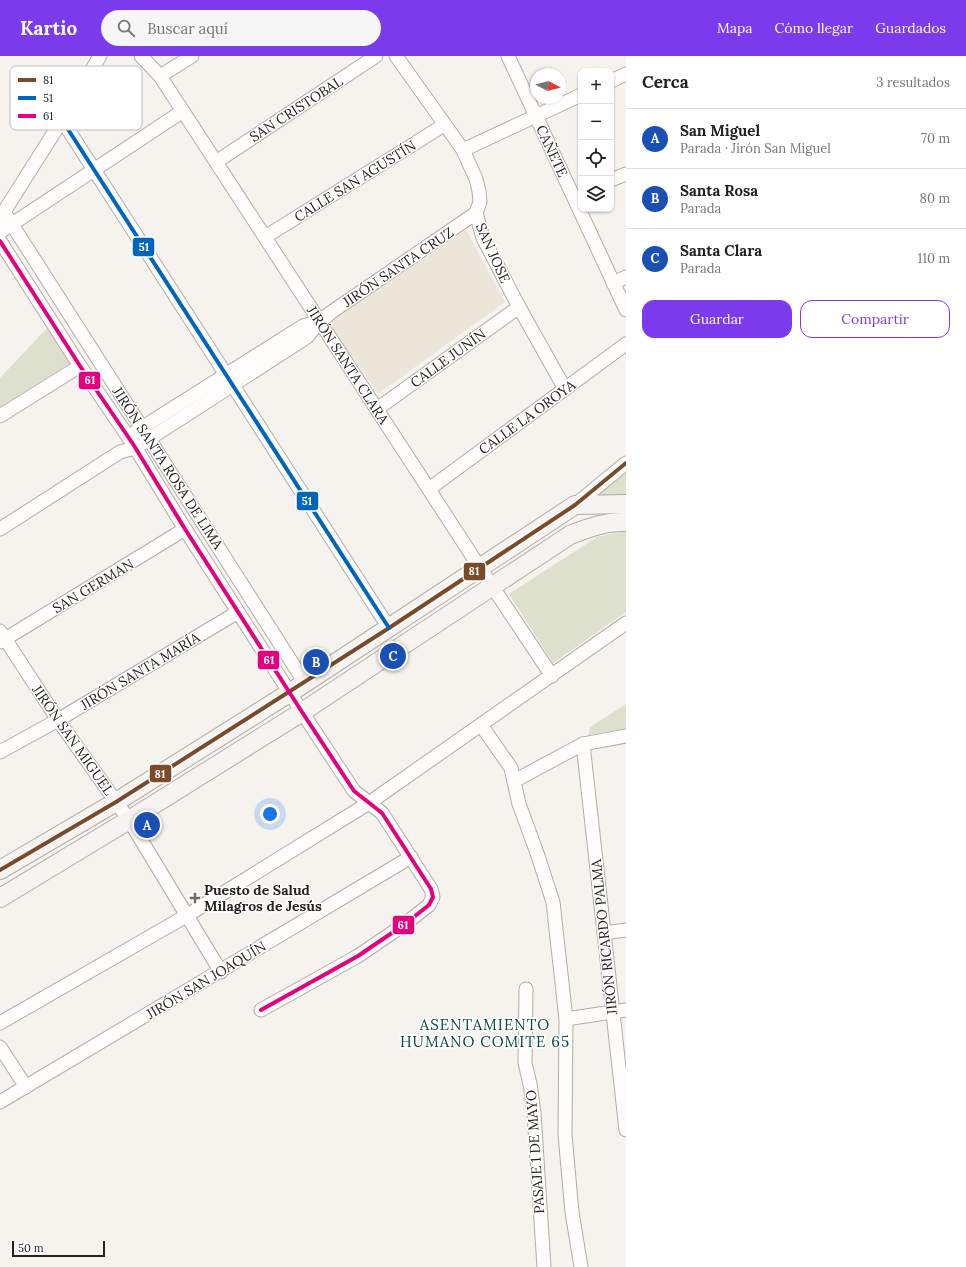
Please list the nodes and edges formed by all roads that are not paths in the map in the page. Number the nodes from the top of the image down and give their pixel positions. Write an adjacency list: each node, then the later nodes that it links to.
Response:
1 (100, 56): 7 (street)
2 (141, 56): 9 (street, JIRÓN SANTA CLARA)
3 (192, 56): 9 (street)
4 (376, 56): 18 (street, SAN CRISTOBAL)
5 (396, 56): 14 (street, SAN JOSE)
6 (508, 56): 13 (street, CAÑETE)
7 (94, 66)
8 (626, 74): 10 (street)
9 (160, 76): 12 (street, JIRÓN SANTA CLARA)
10 (614, 80)
11 (578, 96): 13 (street)
12 (183, 112): 18 (street, JIRÓN SANTA CLARA); 19 (street)
13 (536, 116): 17 (street); 22 (street, CAÑETE)
14 (444, 125): 17 (street, SAN JOSE); 27 (street, CALLE SAN AGUSTÍN)
15 (56, 130): 24 (street)
16 (68, 130): 19 (street)
17 (462, 150): 23 (street, SAN JOSE)
18 (216, 162): 27 (street, JIRÓN SANTA CLARA)
19 (94, 170): 25 (street); 36 (street)
20 (626, 174): 21 (street)
21 (614, 179)
22 (577, 196): 30 (street, CAÑETE)
23 (476, 213): 32 (street, SAN JOSE); 33 (street, JIRÓN SANTA CRUZ)
24 (2, 215): 25 (street, JIRÓN SANTA ROSA DE LIMA)
25 (12, 224): 26 (street); 40 (street, JIRÓN SANTA ROSA DE LIMA)
26 (0, 232)
27 (265, 237): 33 (street, JIRÓN SANTA CLARA)
28 (0, 241): 35 (street, JIRÓN SANTA ROSA DE LIMA)
29 (626, 277): 30 (street)
30 (614, 283): 31 (street, CAÑETE)
31 (625, 305)
32 (518, 307): 37 (street, SAN JOSE); 38 (street, CALLE JUNÍN)
33 (320, 322): 36 (street, JIRÓN SANTA CRUZ); 38 (street, JIRÓN SANTA CLARA)
34 (626, 344): 37 (street, CALLE LA OROYA)
35 (80, 366): 39 (street); 42 (street, JIRÓN SANTA ROSA DE LIMA)
36 (229, 380): 40 (street, JIRÓN SANTA CRUZ); 41 (street, JIRÓN SANTA CRUZ); 54 (street)
37 (565, 389): 44 (street, CALLE LA OROYA)
38 (377, 409): 44 (street, JIRÓN SANTA CLARA)
39 (0, 416)
40 (142, 427): 41 (street, JIRÓN SANTA ROSA DE LIMA); 42 (street, JIRÓN SANTA CRUZ)
41 (149, 439): 42 (street, JIRÓN SANTA CRUZ); 57 (street, JIRÓN SANTA ROSA DE LIMA)
42 (132, 443): 48 (street, JIRÓN SANTA CRUZ); 49 (street, JIRÓN SANTA ROSA DE LIMA)
43 (626, 463): 46 (street)
44 (428, 489): 50 (street, JIRÓN SANTA CLARA)
45 (626, 504): 46 (street)
46 (575, 505): 50 (street)
47 (626, 522): 51 (street)
48 (0, 529)
49 (185, 530): 52 (street, JIRÓN SANTA ROSA DE LIMA); 55 (street, SAN GERMAN)
50 (480, 568): 51 (street, JIRÓN SANTA CLARA); 54 (street)
51 (493, 586): 56 (street, JIRÓN SANTA CLARA); 59 (street)
52 (238, 612): 58 (street, JIRÓN SANTA ROSA DE LIMA); 60 (street, JIRÓN SANTA MARÍA)
53 (626, 623): 56 (street)
54 (389, 628): 57 (street)
55 (2, 638): 60 (street, JIRÓN SAN MIGUEL)
56 (552, 676): 61 (street)
57 (305, 683): 58 (street)
58 (290, 692): 59 (street, JIRÓN SANTA ROSA DE LIMA); 66 (street)
59 (302, 712): 67 (street, JIRÓN SANTA ROSA DE LIMA); 68 (street)
60 (58, 720): 64 (street, JIRÓN SANTA MARÍA); 66 (street, JIRÓN SAN MIGUEL)
61 (481, 725): 65 (street); 67 (street)
62 (626, 736): 63 (street)
63 (583, 744): 65 (street); 74 (street, JIRÓN RICARDO PALMA)
64 (0, 752)
65 (514, 782): 80 (street)
66 (116, 802): 68 (street, JIRÓN SAN MIGUEL); 70 (street)
67 (369, 803): 69 (street, JIRÓN SANTA ROSA DE LIMA); 72 (street)
68 (129, 820): 71 (street); 72 (street, JIRÓN SAN MIGUEL)
69 (411, 857): 75 (street, JIRÓN SAN JOAQUÍN); 77 (street, JIRÓN SANTA ROSA DE LIMA)
70 (0, 870)
71 (0, 898)
72 (186, 916): 75 (street, JIRÓN SAN MIGUEL); 81 (street)
73 (626, 930): 74 (street)
74 (604, 933): 79 (street, JIRÓN RICARDO PALMA)
75 (220, 972): 83 (street, JIRÓN SAN JOAQUÍN)
76 (526, 989): 87 (street, PASAJE 1 DE MAYO)
77 (261, 1010)
78 (626, 1010): 79 (street)
79 (613, 1012): 80 (street); 85 (street, JIRÓN RICARDO PALMA)
80 (566, 1019): 88 (street)
81 (0, 1023)
82 (0, 1047): 83 (street)
83 (26, 1087): 84 (street, JIRÓN SAN JOAQUÍN)
84 (0, 1102)
85 (625, 1105): 86 (street, JIRÓN RICARDO PALMA)
86 (626, 1130)
87 (544, 1267)
88 (581, 1267)

